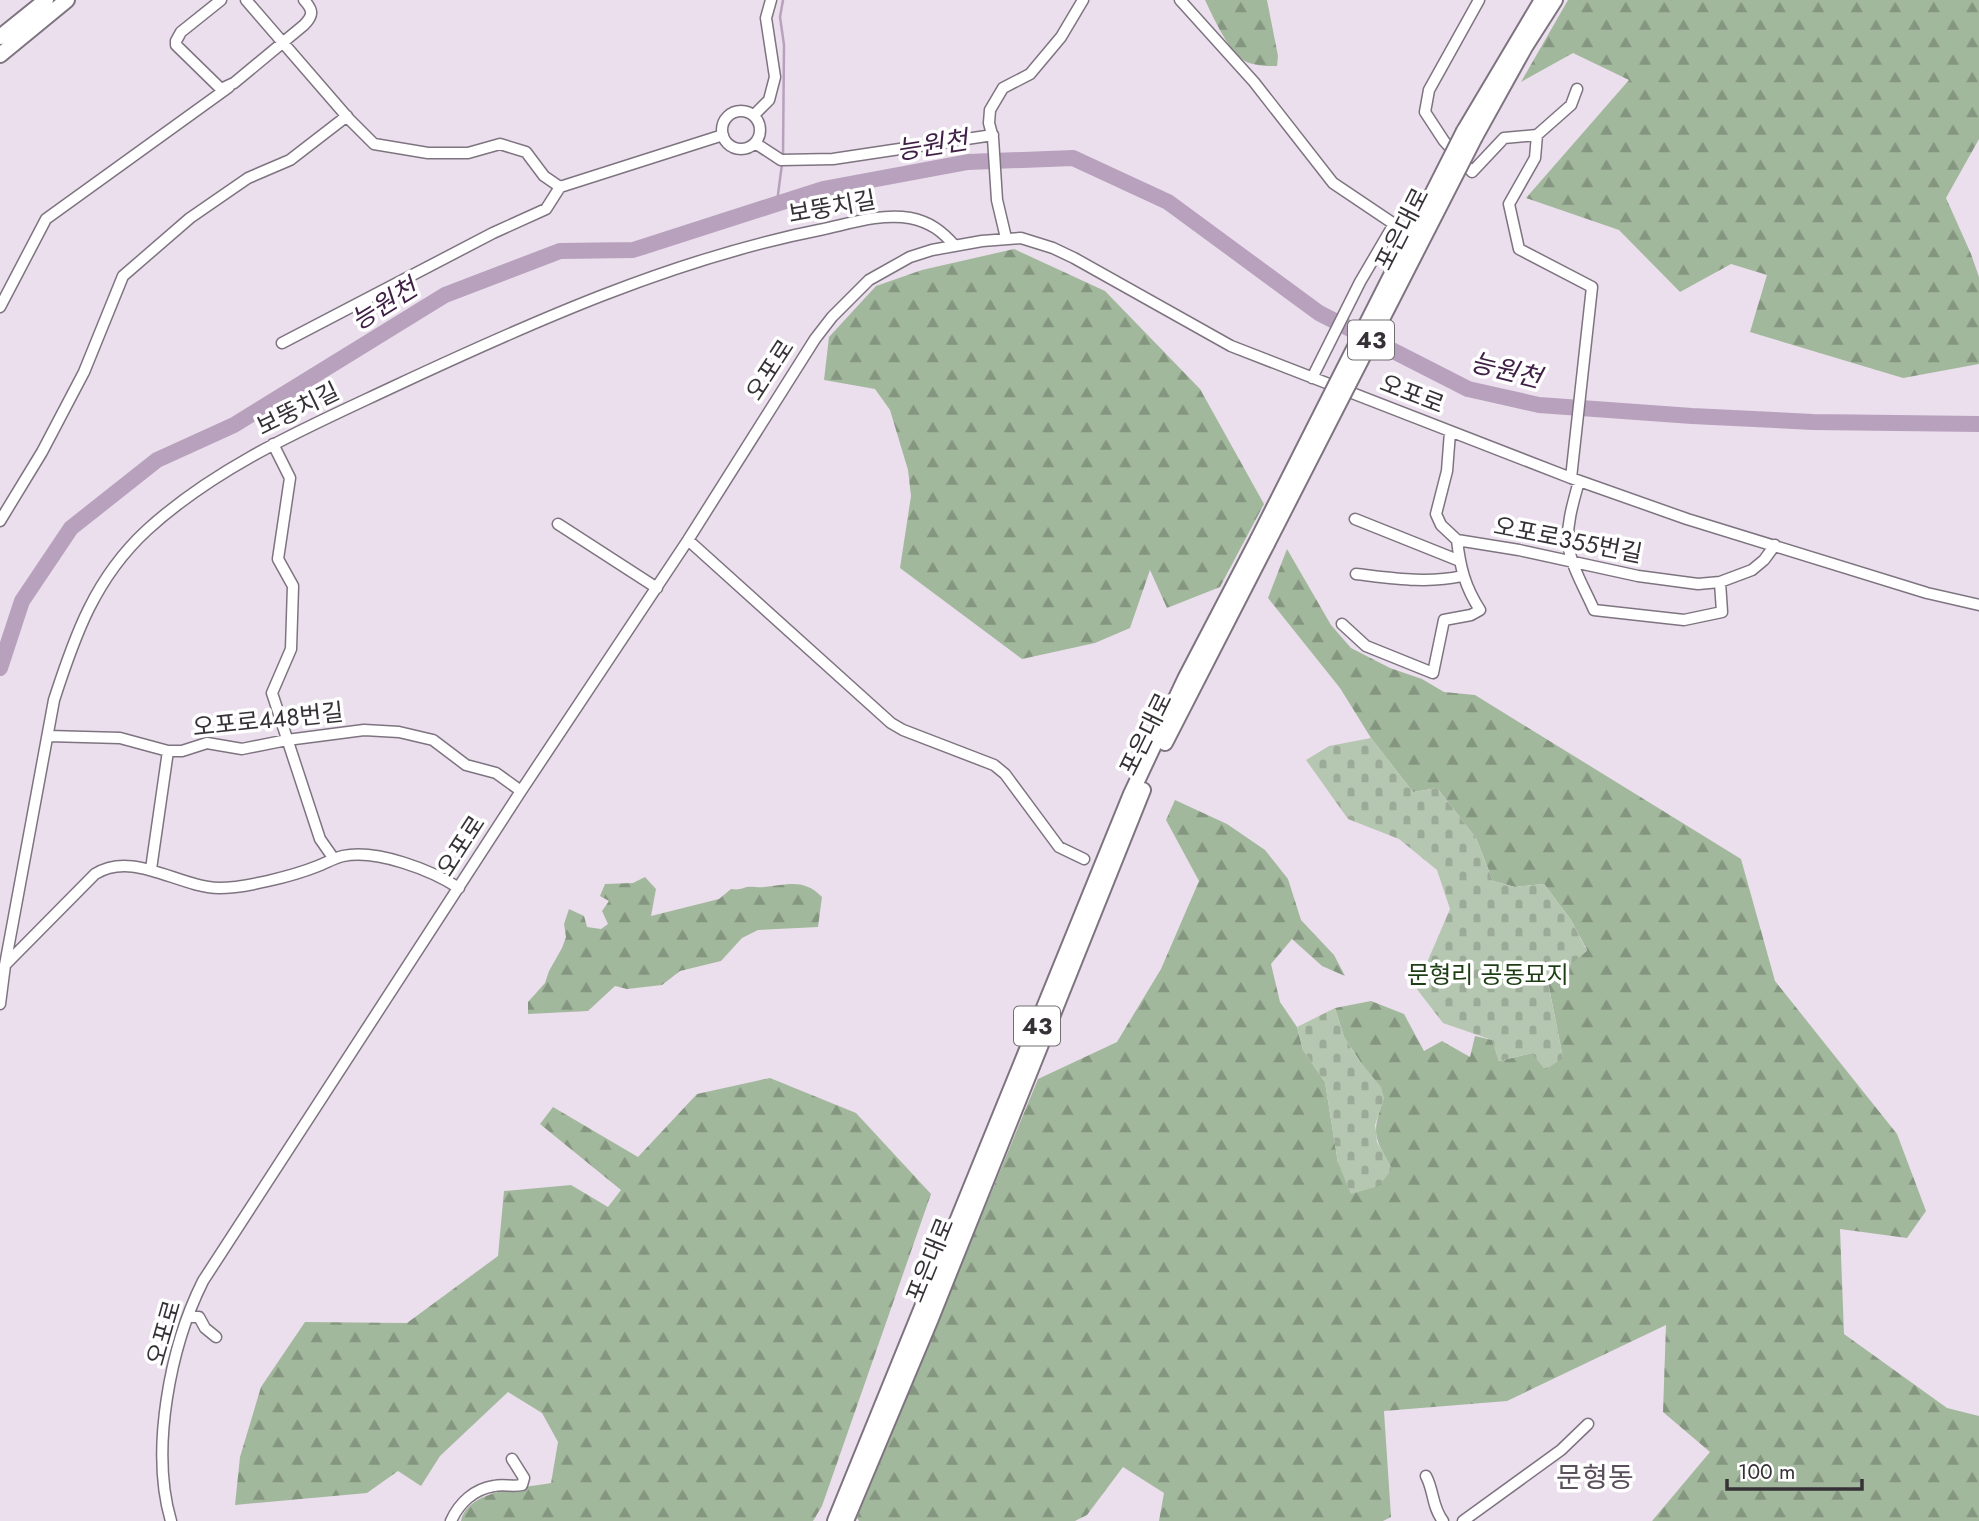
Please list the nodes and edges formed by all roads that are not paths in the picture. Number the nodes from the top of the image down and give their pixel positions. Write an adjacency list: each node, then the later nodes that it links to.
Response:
1 (46, 0): 12 (highway)
2 (67, 0): 14 (highway)
3 (221, 0): 15 (street)
4 (246, 0): 13 (street)
5 (304, 0): 13 (street)
6 (771, 0): 17 (street)
7 (1083, 0): 22 (street)
8 (1180, 0): 29 (street)
9 (1479, 0): 21 (street)
10 (1541, 0): 19 (highway, 43)
11 (1555, 0): 19 (highway, 43)
12 (0, 37)
13 (284, 43): 15 (street); 18 (street)
14 (0, 55)
15 (229, 87): 27 (street)
16 (1577, 89): 21 (street)
17 (754, 115): 20 (street); 23 (street)
18 (347, 116): 24 (street); 34 (street)
19 (1469, 134): 38 (highway, 43, bridge)
20 (723, 135): 23 (street); 24 (street)
21 (1537, 135): 32 (street)
22 (993, 137): 23 (street); 25 (street)
23 (755, 143)
24 (559, 187): 28 (street)
25 (1006, 238): 26 (street, 오포로); 29 (street, 오포로)
26 (955, 246): 31 (street, 보뚱치길); 36 (street, 오포로)
27 (0, 307)
28 (282, 343)
29 (1312, 378): 30 (street, 오포로)
30 (1450, 432): 32 (street, 오포로); 37 (street, 오포로355번길)
31 (273, 444): 48 (street, 보뚱치길); 49 (street)
32 (1575, 479): 39 (street, 오포로); 41 (street)
33 (1355, 519): 40 (street)
34 (0, 522)
35 (558, 524): 45 (street)
36 (688, 540): 45 (street, 오포로); 53 (street)
37 (1457, 540): 40 (street); 41 (street, 오포로355번길)
38 (1262, 542): 65 (highway, 포은대로 / 43); 66 (highway, 포은대로 / 43)
39 (1775, 545): 44 (street, 오포로355번길); 46 (street, 오포로)
40 (1460, 561): 43 (street)
41 (1572, 561): 44 (street, 오포로355번길); 44 (street)
42 (1356, 574): 43 (street)
43 (1462, 576): 47 (street)
44 (1720, 582)
45 (657, 588): 51 (street, 오포로)
46 (1979, 605)
47 (1342, 624)
48 (48, 736): 50 (street, 오포로448번길); 56 (street, 보뚱치길)
49 (287, 740): 50 (street, 오포로448번길); 51 (street, 오포로448번길); 52 (street)
50 (168, 751): 54 (street)
51 (521, 791): 55 (street, 오포로)
52 (334, 859): 54 (street); 55 (street)
53 (1084, 859)
54 (151, 869): 56 (street)
55 (459, 888): 58 (street, 오포로)
56 (5, 965): 57 (street, 보뚱치길)
57 (0, 1004)
58 (188, 1317): 59 (street); 63 (street, 오포로)
59 (216, 1338)
60 (1588, 1424): 68 (street)
61 (512, 1459): 64 (street)
62 (1426, 1476): 67 (street)
63 (171, 1521)
64 (452, 1521)
65 (835, 1521)
66 (846, 1521)
67 (1443, 1521)
68 (1463, 1521)

